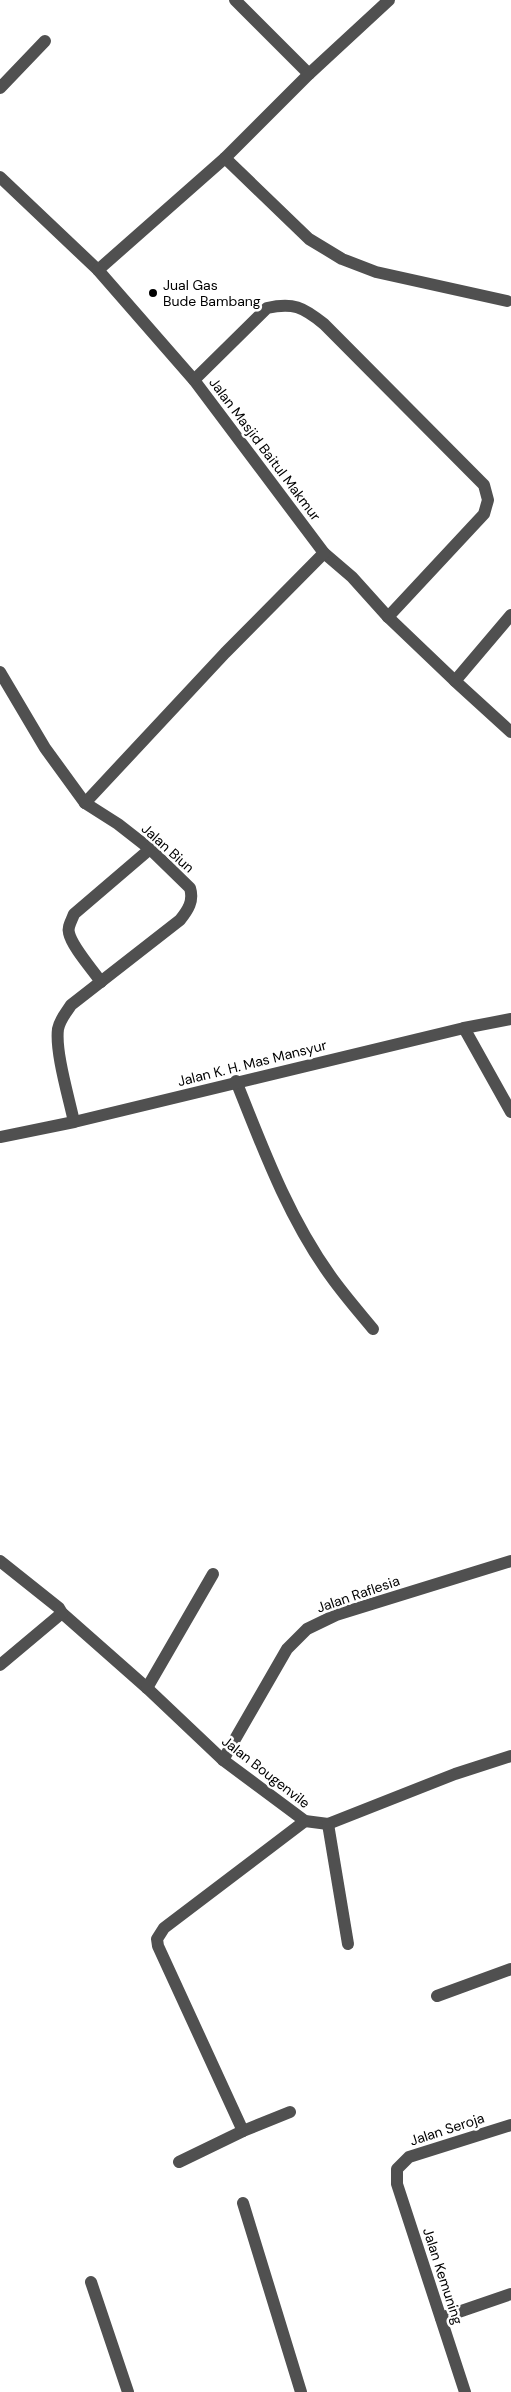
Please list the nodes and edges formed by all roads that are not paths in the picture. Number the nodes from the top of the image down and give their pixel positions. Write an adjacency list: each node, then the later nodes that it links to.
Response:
1 (235, 0): 4 (street)
2 (389, 0): 4 (street)
3 (45, 41): 5 (street)
4 (309, 74): 6 (street)
5 (0, 88)
6 (225, 158): 8 (street); 9 (street)
7 (2, 182): 8 (street, Jalan Masjid Baitul Makmur)
8 (98, 270): 10 (street, Jalan Masjid Baitul Makmur)
9 (507, 301)
10 (194, 380): 11 (street, Jalan Masjid Baitul Makmur); 13 (street)
11 (324, 553): 13 (street, Jalan Masjid Baitul Makmur); 17 (street)
12 (511, 616): 15 (street)
13 (388, 617): 15 (street, Jalan Masjid Baitul Makmur)
14 (0, 672): 17 (street, Jalan Biun)
15 (455, 681): 16 (street, Jalan Masjid Baitul Makmur)
16 (511, 732)
17 (85, 802): 18 (street, Jalan Biun)
18 (150, 849): 19 (street); 19 (street, Jalan Biun)
19 (101, 982): 24 (street, Jalan Biun)
20 (511, 1019): 21 (street, Jalan K. H. Mas Mansyur)
21 (464, 1028): 22 (street, Jalan K. H. Mas Mansyur); 23 (street)
22 (236, 1081): 24 (street, Jalan K. H. Mas Mansyur); 26 (street)
23 (511, 1112)
24 (74, 1122): 25 (street, Jalan K. H. Mas Mansyur)
25 (0, 1137)
26 (373, 1329)
27 (0, 1561): 30 (street, Jalan Bougenvile)
28 (511, 1561): 34 (street, Jalan Raflesia)
29 (213, 1574): 32 (street)
30 (62, 1613): 31 (street); 32 (street, Jalan Bougenvile)
31 (0, 1665)
32 (147, 1688): 34 (street, Jalan Bougenvile)
33 (511, 1756): 36 (street, Jalan Bougenvile)
34 (223, 1760): 35 (street, Jalan Bougenvile)
35 (305, 1821): 36 (street, Jalan Bougenvile); 42 (street)
36 (328, 1824): 37 (street)
37 (348, 1944)
38 (511, 1969): 39 (street)
39 (437, 1996)
40 (290, 2112): 42 (street)
41 (511, 2125): 44 (street, Jalan Seroja)
42 (243, 2131): 43 (street)
43 (179, 2162)
44 (397, 2170): 48 (street, Jalan Kemuning)
45 (243, 2203): 50 (street)
46 (91, 2282): 49 (street)
47 (511, 2294): 48 (street)
48 (441, 2318): 51 (street, Jalan Kemuning)
49 (128, 2392)
50 (301, 2392)
51 (465, 2392)

